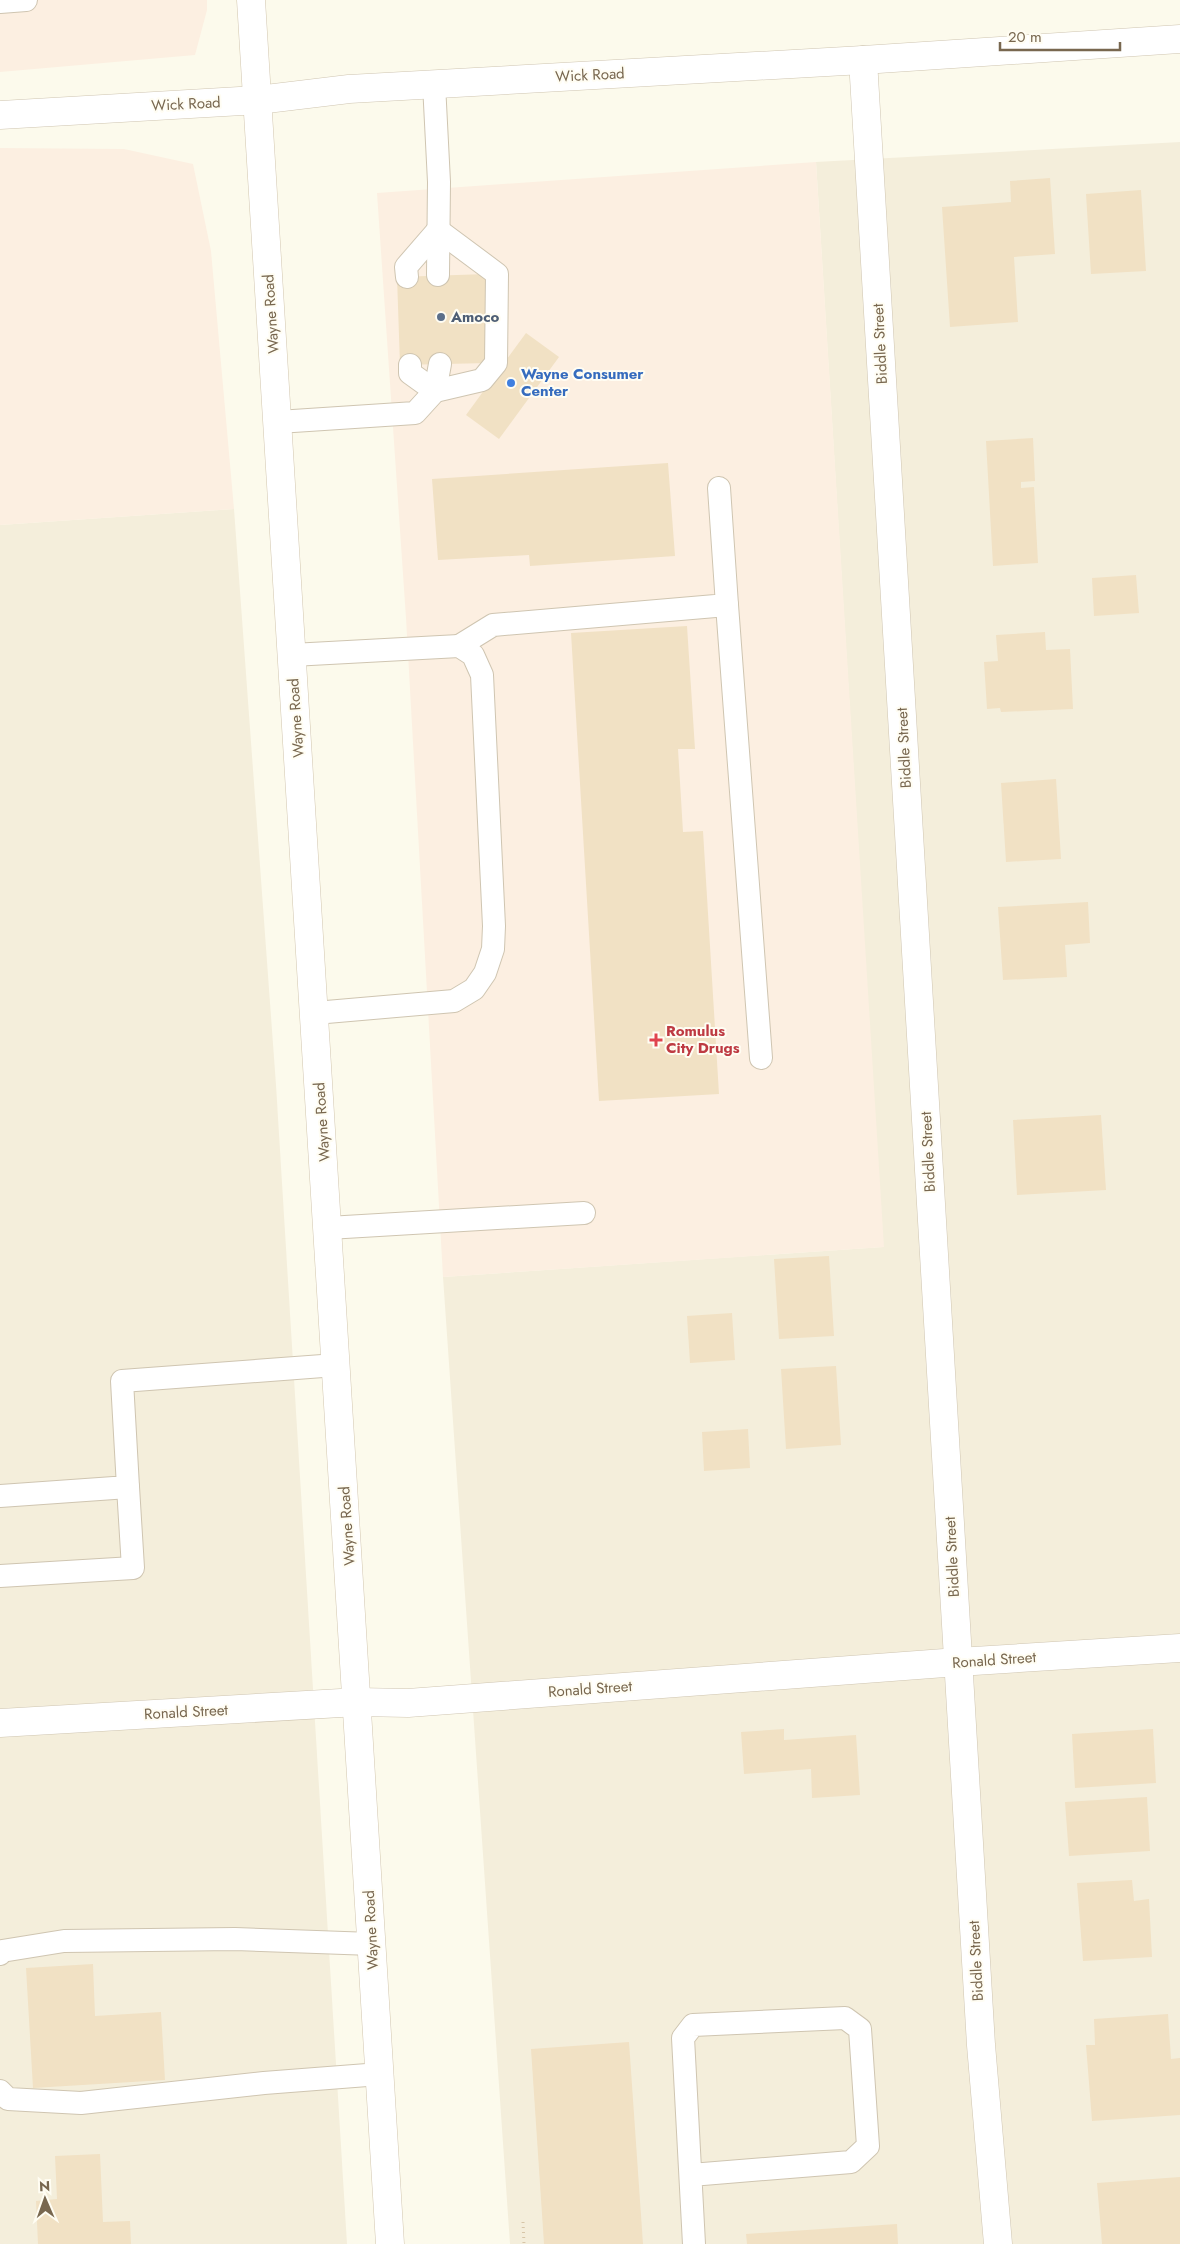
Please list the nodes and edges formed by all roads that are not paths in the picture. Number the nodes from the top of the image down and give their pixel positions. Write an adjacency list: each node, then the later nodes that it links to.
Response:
1 (26, 0): 3 (lane)
2 (251, 0): 7 (street, Wayne Road)
3 (0, 2)
4 (1180, 39): 5 (street, Wick Road)
5 (863, 60): 6 (street, Wick Road); 29 (street, Biddle Street)
6 (434, 84): 7 (street, Wick Road); 9 (lane)
7 (258, 100): 8 (street, Wick Road); 15 (street, Wayne Road)
8 (0, 115)
9 (438, 230): 10 (lane); 11 (lane); 14 (lane)
10 (407, 276)
11 (438, 276)
12 (440, 364): 14 (lane)
13 (410, 365): 14 (lane)
14 (434, 392): 15 (lane)
15 (278, 422): 19 (street, Wayne Road)
16 (719, 488): 17 (lane)
17 (726, 605): 18 (lane); 21 (lane)
18 (459, 646): 19 (lane); 20 (lane)
19 (292, 655): 20 (street, Wayne Road)
20 (315, 1013): 23 (street, Wayne Road)
21 (761, 1058)
22 (584, 1213): 23 (lane)
23 (328, 1228): 24 (street, Wayne Road)
24 (336, 1365): 25 (lane); 30 (street, Wayne Road)
25 (128, 1487): 26 (lane); 27 (lane)
26 (0, 1496)
27 (0, 1576)
28 (1180, 1648): 29 (street, Ronald Street)
29 (958, 1662): 30 (street, Ronald Street); 39 (street, Biddle Street)
30 (358, 1702): 31 (street, Ronald Street); 32 (street, Wayne Road)
31 (0, 1723)
32 (372, 1944): 33 (lane); 34 (street, Wayne Road)
33 (0, 1954)
34 (380, 2074): 35 (lane); 37 (street, Wayne Road)
35 (0, 2090)
36 (691, 2175): 36 (lane); 38 (lane)
37 (390, 2244)
38 (694, 2244)
39 (998, 2244)

